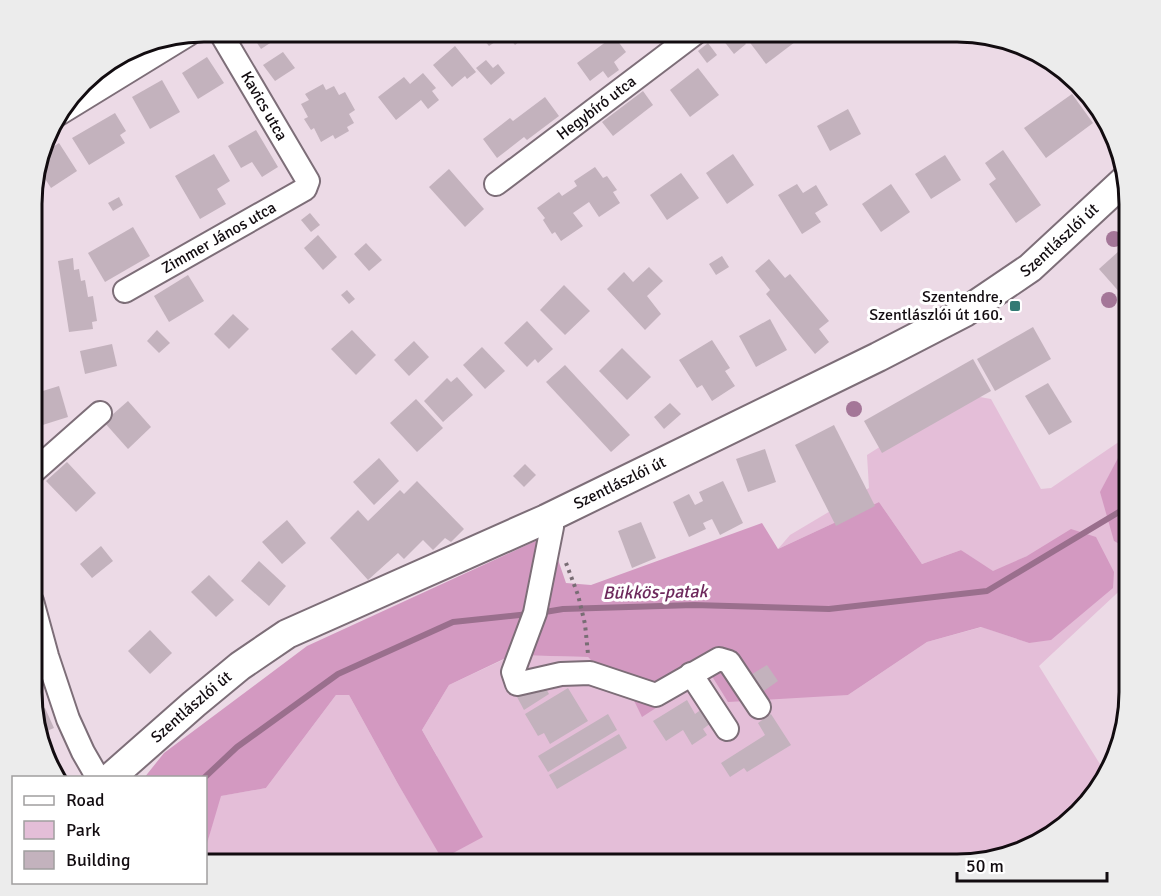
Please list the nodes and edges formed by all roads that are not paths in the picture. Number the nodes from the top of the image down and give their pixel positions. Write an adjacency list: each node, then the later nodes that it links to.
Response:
1 (226, 42): 5 (street, Kavics utca)
2 (684, 42): 6 (street, Hegybíró utca)
3 (169, 46): 4 (street)
4 (78, 102)
5 (308, 181): 8 (street, Zimmer János utca)
6 (496, 184)
7 (1118, 187): 11 (main road, Szentlászlói út)
8 (125, 291)
9 (100, 413): 10 (street)
10 (42, 464)
11 (546, 519): 13 (street); 17 (main road, Szentlászlói út)
12 (42, 638): 16 (street)
13 (691, 675): 14 (street); 15 (street)
14 (759, 707)
15 (727, 729)
16 (97, 776)
17 (111, 776)

